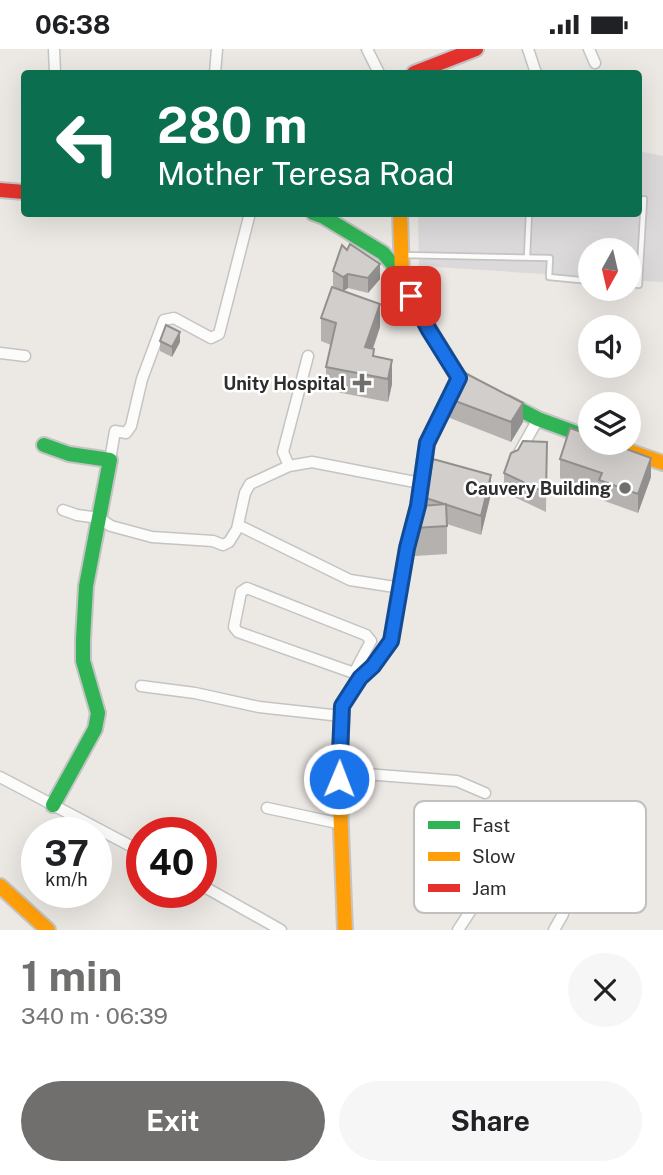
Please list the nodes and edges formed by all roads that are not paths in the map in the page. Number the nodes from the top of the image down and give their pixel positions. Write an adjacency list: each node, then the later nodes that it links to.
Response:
1 (54, 49): 8 (street)
2 (218, 49): 9 (street)
3 (367, 49): 10 (street)
4 (476, 49): 11 (street)
5 (528, 49): 12 (street)
6 (589, 49): 7 (street)
7 (595, 63)
8 (55, 70)
9 (215, 70)
10 (378, 70)
11 (422, 70)
12 (535, 70)
13 (0, 190): 14 (street)
14 (21, 192)
15 (644, 199): 20 (lane)
16 (249, 217): 33 (street)
17 (324, 217): 23 (street)
18 (400, 217): 21 (street)
19 (529, 217): 22 (lane)
20 (641, 251)
21 (402, 255): 22 (lane); 23 (street)
22 (527, 257): 24 (lane)
23 (402, 275): 28 (street)
24 (578, 280)
25 (0, 353): 26 (street)
26 (25, 356)
27 (309, 356): 36 (street)
28 (459, 378): 29 (street); 37 (street)
29 (538, 419): 30 (street); 35 (street)
30 (578, 433)
31 (44, 445): 33 (street)
32 (640, 455): 34 (street)
33 (110, 460): 39 (street)
34 (663, 463)
35 (512, 465)
36 (289, 466): 37 (street); 40 (street)
37 (420, 483): 41 (street)
38 (63, 510): 39 (street)
39 (99, 518): 40 (street); 48 (street)
40 (238, 525): 41 (street)
41 (401, 588): 42 (street)
42 (357, 675): 42 (street); 44 (street)
43 (141, 686): 44 (street)
44 (341, 716): 45 (street)
45 (339, 772): 47 (street); 50 (street)
46 (0, 777): 48 (street)
47 (485, 793)
48 (53, 805): 51 (street)
49 (267, 808): 50 (street)
50 (342, 824): 60 (street)
51 (126, 844)
52 (0, 886): 58 (street)
53 (217, 894): 59 (street)
54 (0, 899): 57 (street)
55 (469, 913): 61 (street)
56 (563, 914): 62 (street)
57 (34, 930)
58 (48, 930)
59 (281, 930)
60 (345, 930)
61 (458, 930)
62 (554, 930)

